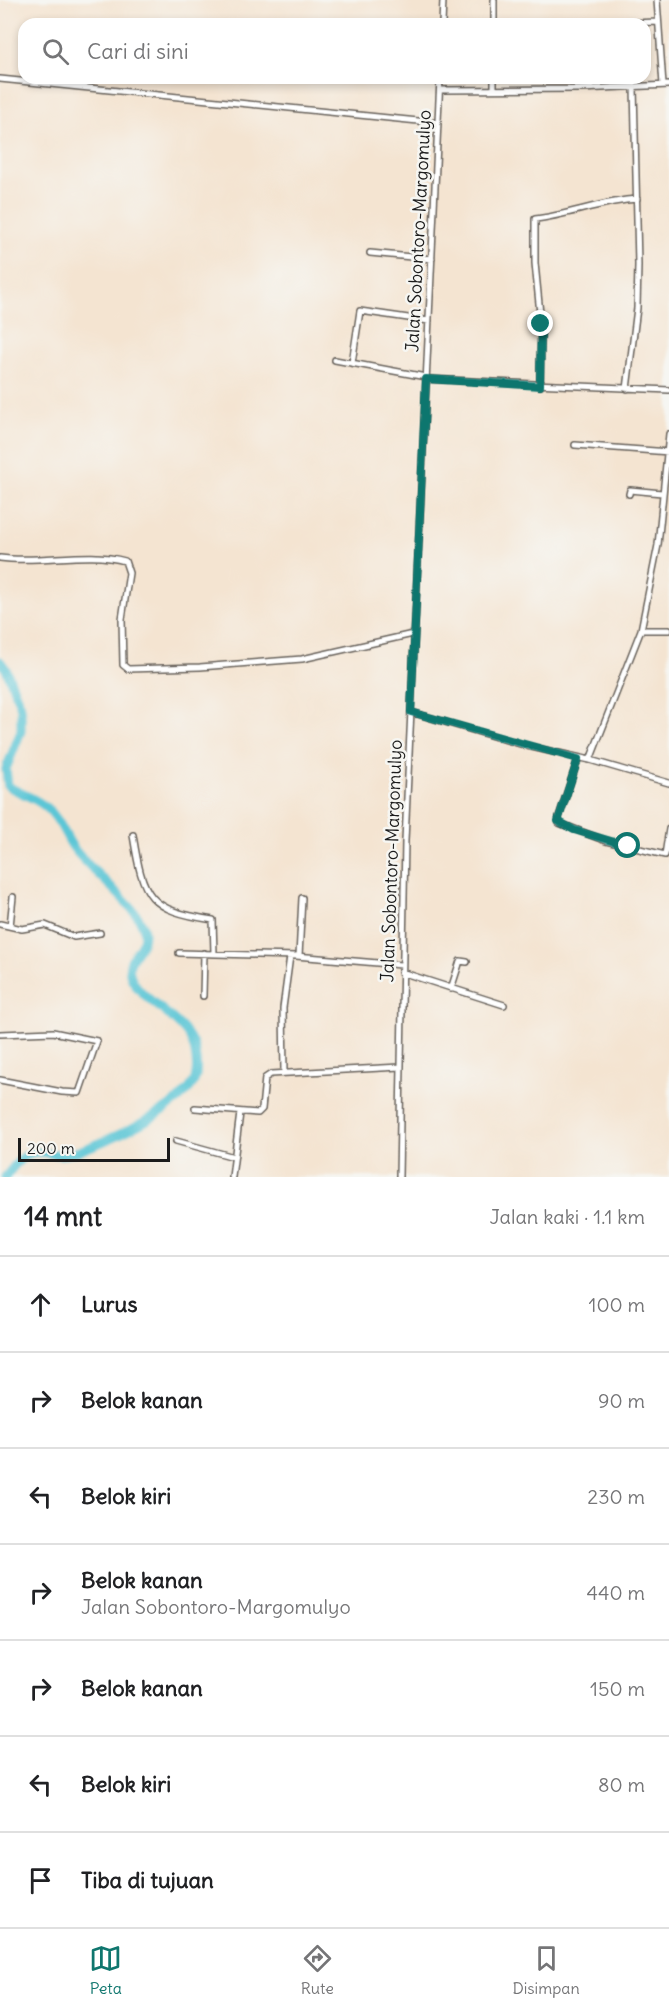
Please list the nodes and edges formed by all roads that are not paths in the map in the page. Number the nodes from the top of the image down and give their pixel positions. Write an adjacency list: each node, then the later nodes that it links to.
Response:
1 (443, 0): 4 (street)
2 (494, 0): 5 (street)
3 (657, 0): 7 (street)
4 (442, 18)
5 (494, 18)
6 (651, 22): 7 (street)
7 (658, 22): 13 (street)
8 (0, 79): 9 (street)
9 (18, 81)
10 (50, 84): 17 (street)
11 (440, 84): 16 (street, Jalan Sobontoro-Margomulyo)
12 (494, 84): 15 (street)
13 (666, 85): 14 (street)
14 (634, 87): 15 (street); 18 (street)
15 (494, 89): 16 (street)
16 (440, 90): 17 (street, Jalan Sobontoro-Margomulyo)
17 (438, 123): 20 (street, Jalan Sobontoro-Margomulyo)
18 (637, 199): 25 (street); 26 (street)
19 (370, 253): 20 (street)
20 (432, 259): 21 (street, Jalan Sobontoro-Margomulyo)
21 (429, 321): 23 (street); 24 (street, Jalan Sobontoro-Margomulyo)
22 (335, 360): 23 (street)
23 (352, 363): 24 (street)
24 (426, 378): 25 (street); 36 (street, Jalan Sobontoro-Margomulyo)
25 (540, 386): 26 (street)
26 (627, 389): 27 (street)
27 (669, 390)
28 (669, 434): 30 (street)
29 (575, 445): 30 (street)
30 (668, 452): 31 (street)
31 (662, 493): 32 (street); 34 (street)
32 (629, 494)
33 (0, 558): 36 (street)
34 (641, 630): 35 (street); 39 (street)
35 (669, 630)
36 (414, 634): 37 (street, Jalan Sobontoro-Margomulyo)
37 (411, 712): 38 (street); 55 (street, Jalan Sobontoro-Margomulyo)
38 (578, 759): 39 (street); 43 (street)
39 (590, 760): 40 (street)
40 (669, 783)
41 (669, 829): 43 (street)
42 (133, 836): 51 (street)
43 (667, 856)
44 (13, 897): 47 (street)
45 (302, 898): 53 (street)
46 (0, 924): 47 (street)
47 (10, 926): 48 (street)
48 (100, 933)
49 (178, 953): 50 (street)
50 (204, 953): 51 (street); 57 (street)
51 (214, 953): 52 (street)
52 (290, 956): 53 (street); 61 (street)
53 (299, 957): 55 (street)
54 (467, 962): 56 (street)
55 (401, 969): 56 (street); 60 (street, Jalan Sobontoro-Margomulyo)
56 (451, 989): 58 (street)
57 (203, 996)
58 (504, 1005)
59 (0, 1034): 62 (street)
60 (400, 1067): 61 (street); 68 (street, Jalan Sobontoro-Margomulyo)
61 (284, 1072): 64 (street)
62 (0, 1080)
63 (195, 1108): 64 (street)
64 (240, 1113): 66 (street)
65 (176, 1141): 66 (street)
66 (234, 1157): 67 (street)
67 (232, 1177)
68 (399, 1177)

